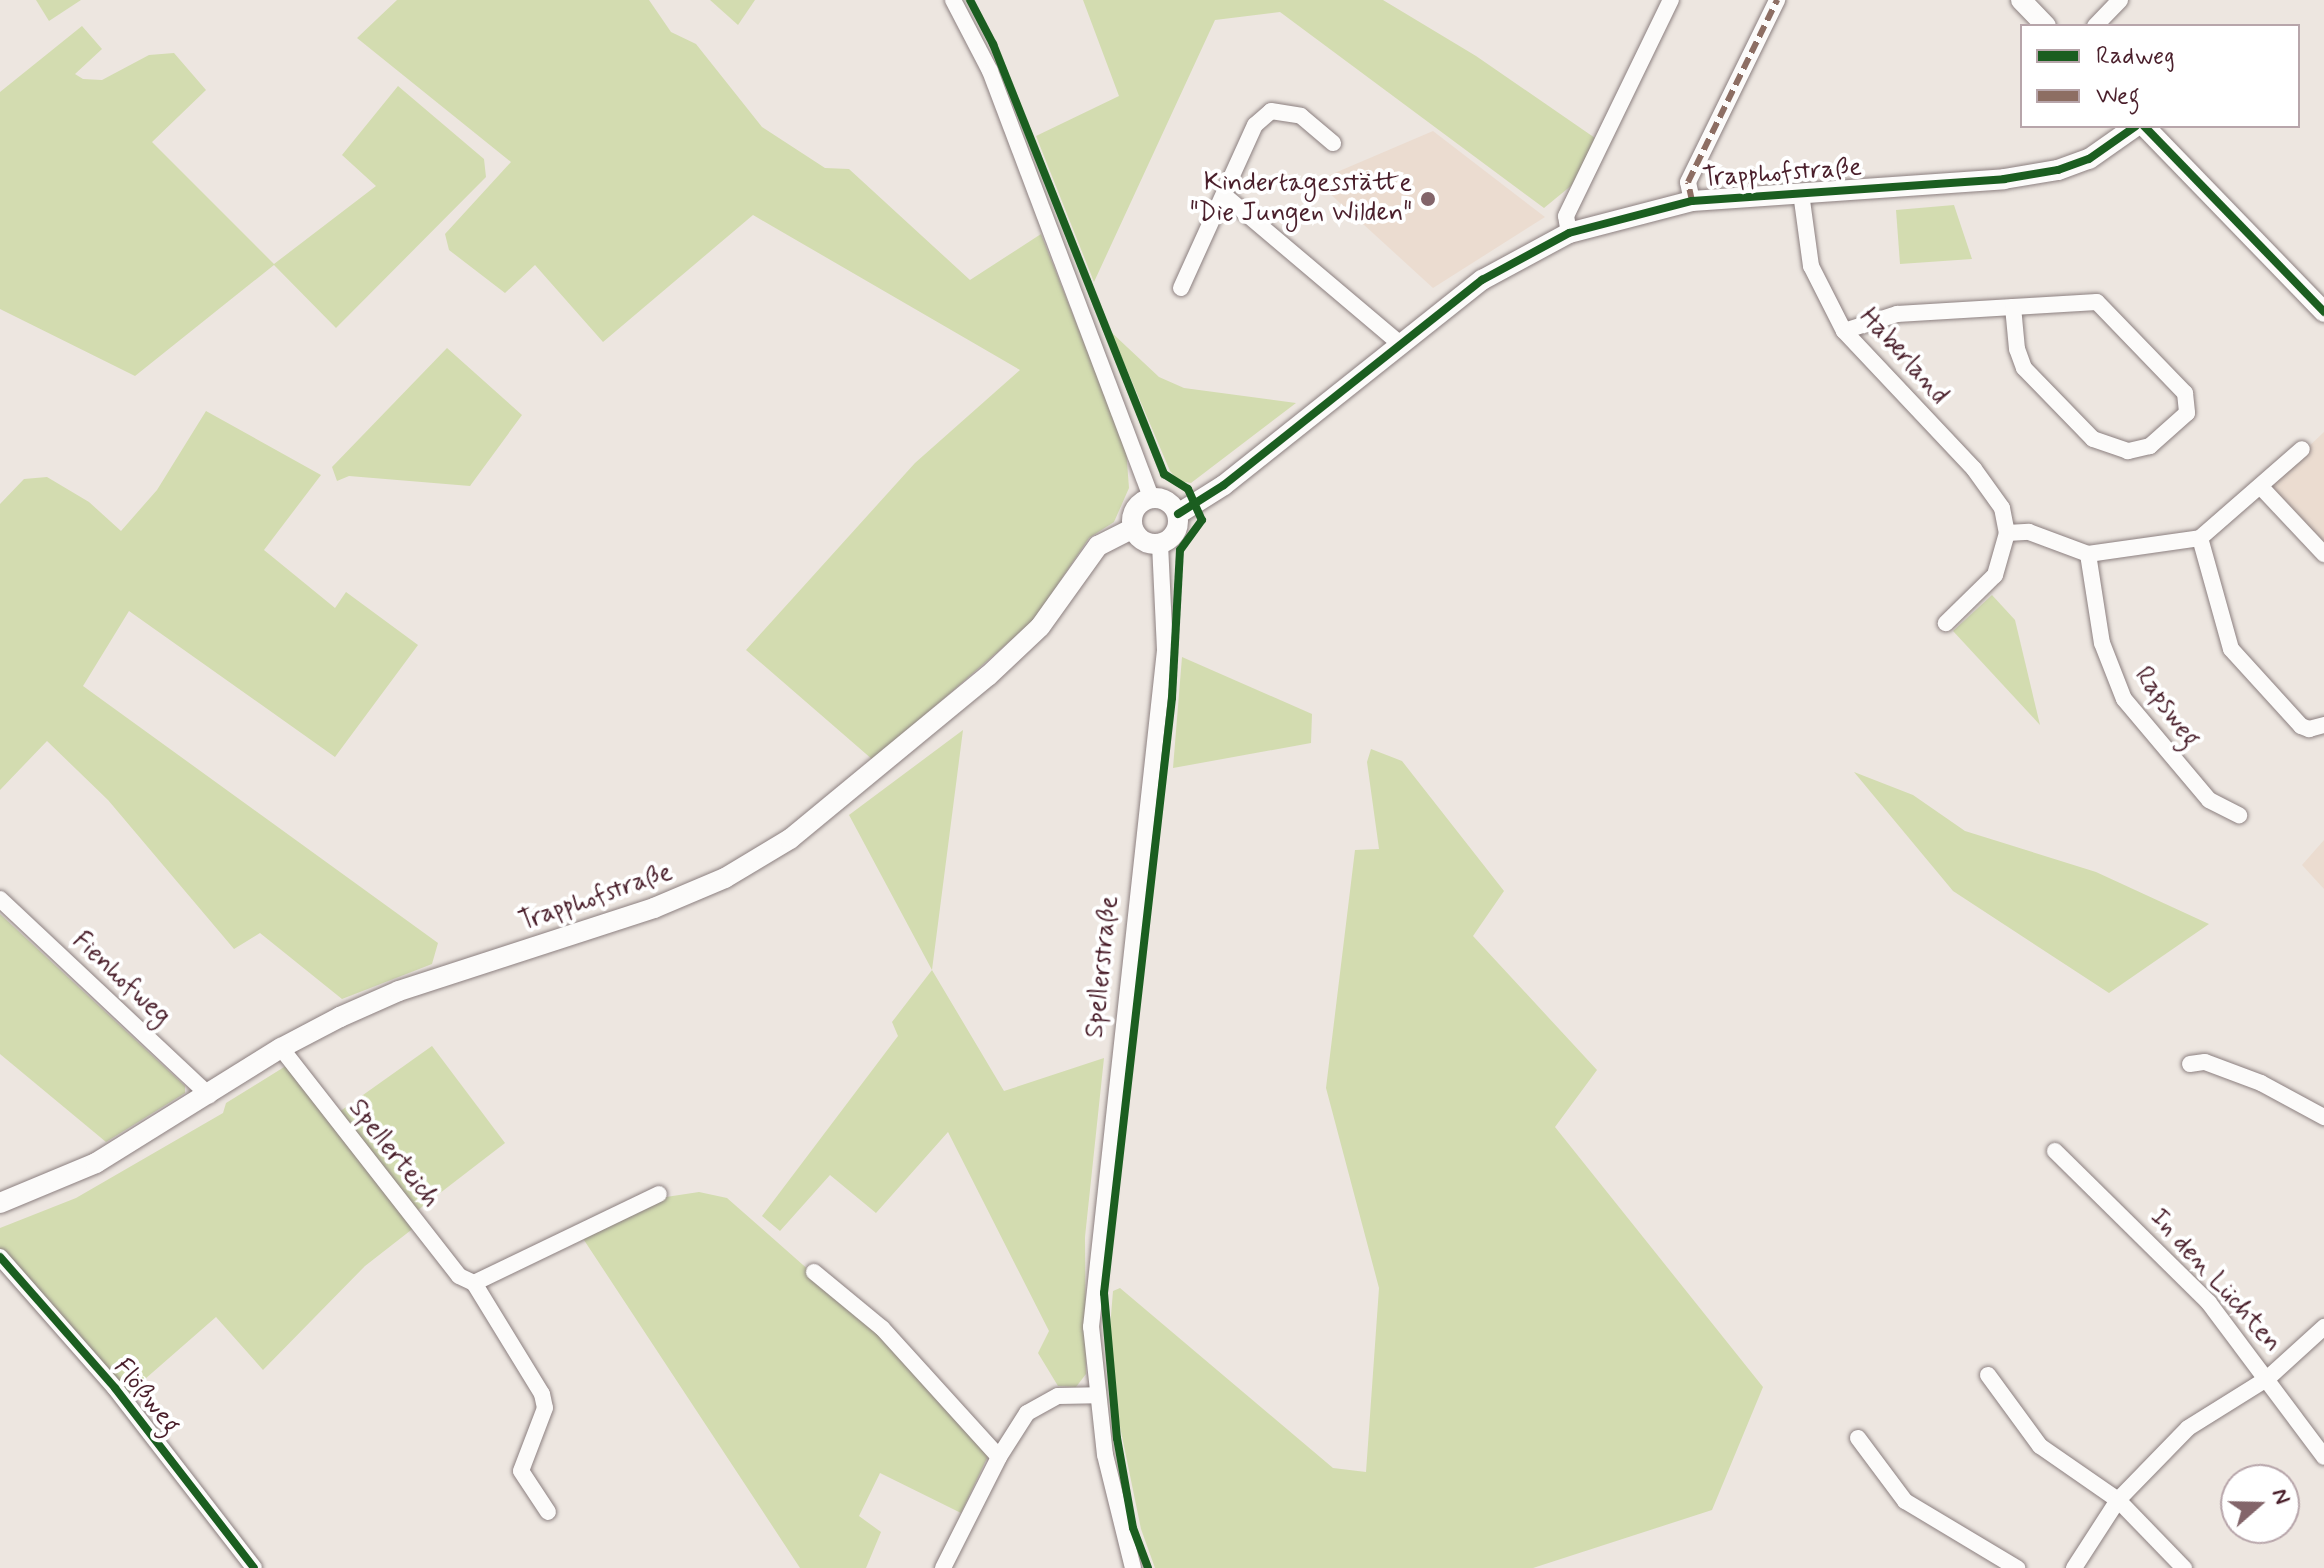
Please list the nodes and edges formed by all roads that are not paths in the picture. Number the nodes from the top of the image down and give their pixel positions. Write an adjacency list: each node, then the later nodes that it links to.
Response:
1 (953, 0): 22 (street)
2 (1671, 0): 14 (street)
3 (1777, 0): 13 (street, Trapphofstraße)
4 (2021, 0): 6 (street)
5 (2120, 0): 7 (street)
6 (2044, 24)
7 (2097, 24)
8 (2133, 128): 11 (street, Trapphofstraße)
9 (2146, 128): 17 (street)
10 (1333, 143): 12 (street)
11 (1801, 193): 13 (street, Trapphofstraße); 18 (street, Haberland)
12 (1224, 195): 15 (street); 19 (street)
13 (1692, 201): 14 (street, Trapphofstraße)
14 (1569, 233): 19 (street, Trapphofstraße)
15 (1181, 288)
16 (2013, 307): 16 (street); 18 (street)
17 (2324, 312)
18 (1844, 331): 25 (street, Haberland)
19 (1399, 343): 23 (street, Trapphofstraße)
20 (2302, 449): 21 (street)
21 (2261, 487): 26 (street); 29 (street)
22 (1151, 498): 23 (street); 24 (street)
23 (1178, 514): 27 (street)
24 (1133, 528): 27 (street); 34 (street, Trapphofstraße)
25 (2007, 533): 28 (street); 30 (street)
26 (2200, 538): 28 (street); 31 (street)
27 (1160, 545): 47 (street, Spellerstraße)
28 (2088, 554): 32 (street, Rapsweg)
29 (2324, 554)
30 (1946, 623)
31 (2324, 725)
32 (2239, 815)
33 (0, 899): 36 (street, Fienhofweg)
34 (281, 1048): 36 (street, Trapphofstraße); 43 (street, Spellerteich)
35 (2190, 1064): 37 (street)
36 (209, 1095): 40 (street, Trapphofstraße)
37 (2322, 1111)
38 (2055, 1151): 46 (street, In den Lüchten)
39 (659, 1194): 43 (street)
40 (0, 1203)
41 (0, 1257): 53 (street, Flößweg)
42 (814, 1272): 49 (street)
43 (474, 1283): 52 (street, Spellerteich)
44 (2324, 1327): 46 (street)
45 (1988, 1375): 51 (street)
46 (2268, 1378): 50 (street, In den Lüchten); 51 (street)
47 (1097, 1395): 49 (street); 55 (street, Spellerstraße)
48 (1858, 1438): 56 (street)
49 (999, 1457): 54 (street)
50 (2324, 1457)
51 (2118, 1500): 57 (street); 58 (street)
52 (548, 1512)
53 (254, 1568)
54 (943, 1568)
55 (1133, 1568)
56 (2017, 1568)
57 (2074, 1568)
58 (2184, 1568)

